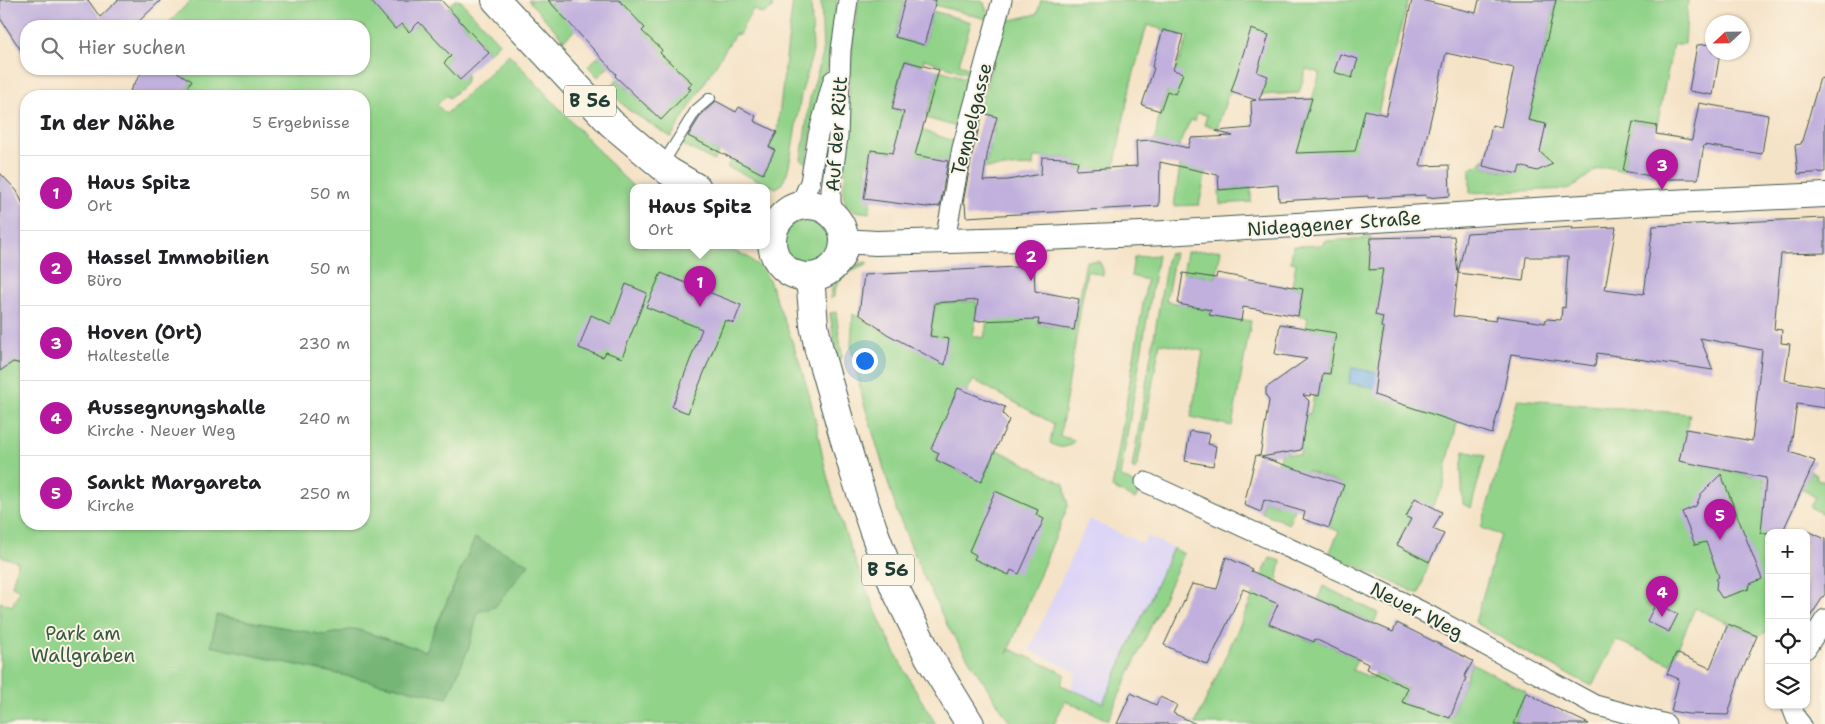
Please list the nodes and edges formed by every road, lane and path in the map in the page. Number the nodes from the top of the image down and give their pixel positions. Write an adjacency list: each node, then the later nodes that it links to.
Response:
1 (496, 0): 6 (main road, B 56)
2 (848, 0): 4 (street, Auf der Rütt)
3 (1002, 0): 12 (street, Tempelgasse)
4 (841, 50): 9 (street, Auf der Rütt); 11 (street, Auf der Rütt)
5 (710, 98): 6 (lane)
6 (662, 166): 7 (main road, B 56)
7 (691, 184)
8 (1825, 195): 12 (street, Nideggener Straße)
9 (799, 207): 10 (main road); 11 (main road)
10 (770, 225): 13 (main road)
11 (839, 229): 12 (street, Nideggener Straße); 13 (main road)
12 (945, 240)
13 (810, 277): 17 (main road, B 56)
14 (1145, 482): 18 (street, Neuer Weg)
15 (1825, 620): 16 (street)
16 (1810, 643)
17 (970, 724)
18 (1666, 724)

